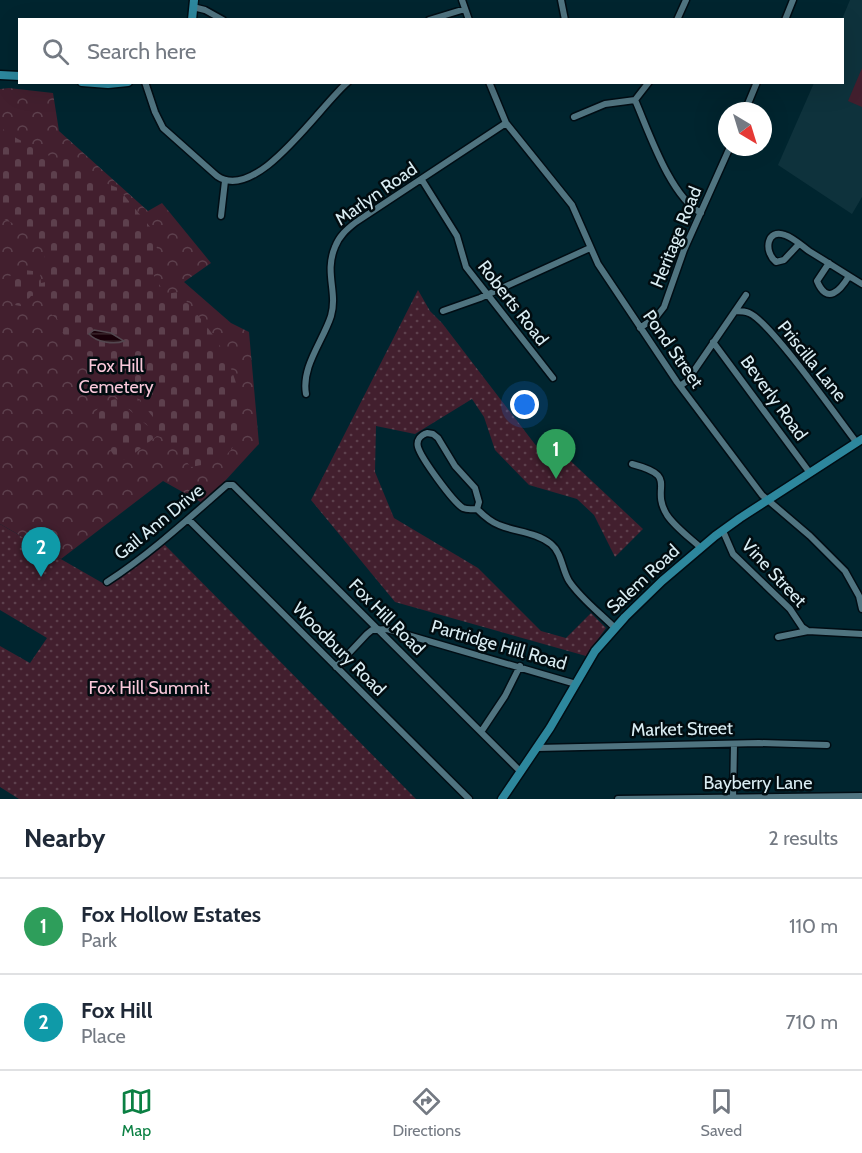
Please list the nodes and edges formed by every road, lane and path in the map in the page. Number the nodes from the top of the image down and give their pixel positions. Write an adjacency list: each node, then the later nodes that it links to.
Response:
1 (462, 0): 6 (street)
2 (561, 0): 10 (street)
3 (686, 0): 11 (street)
4 (793, 0): 12 (street)
5 (194, 4): 7 (street)
6 (465, 9): 8 (street); 9 (street)
7 (219, 18)
8 (436, 18)
9 (468, 18)
10 (565, 18)
11 (679, 18)
12 (786, 18)
13 (0, 75): 14 (main road)
14 (18, 76)
15 (146, 84): 26 (street)
16 (346, 84): 26 (street)
17 (490, 84): 23 (street, Pond Street)
18 (648, 84): 20 (street)
19 (756, 84): 21 (street)
20 (635, 99): 22 (street); 27 (street)
21 (749, 102)
22 (574, 117)
23 (506, 123): 25 (street, Marlyn Road); 30 (street, Pond Street)
24 (726, 156): 27 (street, Heritage Road)
25 (422, 180): 34 (street, Roberts Road); 42 (street, Marlyn Road)
26 (225, 181): 28 (street)
27 (701, 213): 38 (street, Heritage Road)
28 (221, 216)
29 (799, 244): 29 (street); 31 (street)
30 (590, 248): 34 (street); 38 (street, Pond Street)
31 (829, 263): 32 (street); 32 (street)
32 (849, 276): 33 (street)
33 (862, 284)
34 (487, 294): 36 (street); 40 (street, Roberts Road)
35 (746, 296): 37 (street)
36 (444, 311)
37 (735, 311): 39 (street); 43 (street, Priscilla Lane)
38 (640, 328): 41 (street, Pond Street)
39 (713, 342): 41 (street); 45 (street, Beverly Road)
40 (553, 378)
41 (680, 386): 47 (street, Pond Street)
42 (306, 394)
43 (860, 441): 45 (main road, Salem Road)
44 (632, 464): 51 (street)
45 (810, 473): 47 (main road, Salem Road)
46 (230, 484): 49 (street, Gail Ann Drive); 55 (street, Fox Hill Road)
47 (767, 500): 50 (main road, Salem Road); 53 (street, Pond Street)
48 (477, 509): 48 (street); 54 (street)
49 (188, 519): 52 (street, Gail Ann Drive); 60 (street, Woodbury Road)
50 (723, 531): 51 (main road, Salem Road); 56 (street, Vine Street)
51 (701, 548): 54 (main road, Salem Road)
52 (107, 582)
53 (862, 609)
54 (615, 628): 61 (main road, Salem Road)
55 (378, 629): 59 (street, Partridge Hill Road); 60 (street); 62 (street, Fox Hill Road)
56 (808, 631): 57 (street); 58 (street)
57 (862, 634)
58 (778, 638)
59 (520, 666): 61 (street, Partridge Hill Road); 62 (street)
60 (336, 667): 69 (street, Woodbury Road)
61 (576, 684): 65 (main road, Salem Road)
62 (481, 732): 66 (street, Fox Hill Road)
63 (734, 744): 64 (street, Market Street); 65 (street, Market Street); 68 (street)
64 (827, 745)
65 (537, 748): 66 (main road, Salem Road)
66 (522, 772): 70 (main road, Salem Road)
67 (862, 796): 68 (street, Bayberry Lane)
68 (733, 798): 71 (street, Bayberry Lane)
69 (469, 799)
70 (502, 799)
71 (618, 799)

